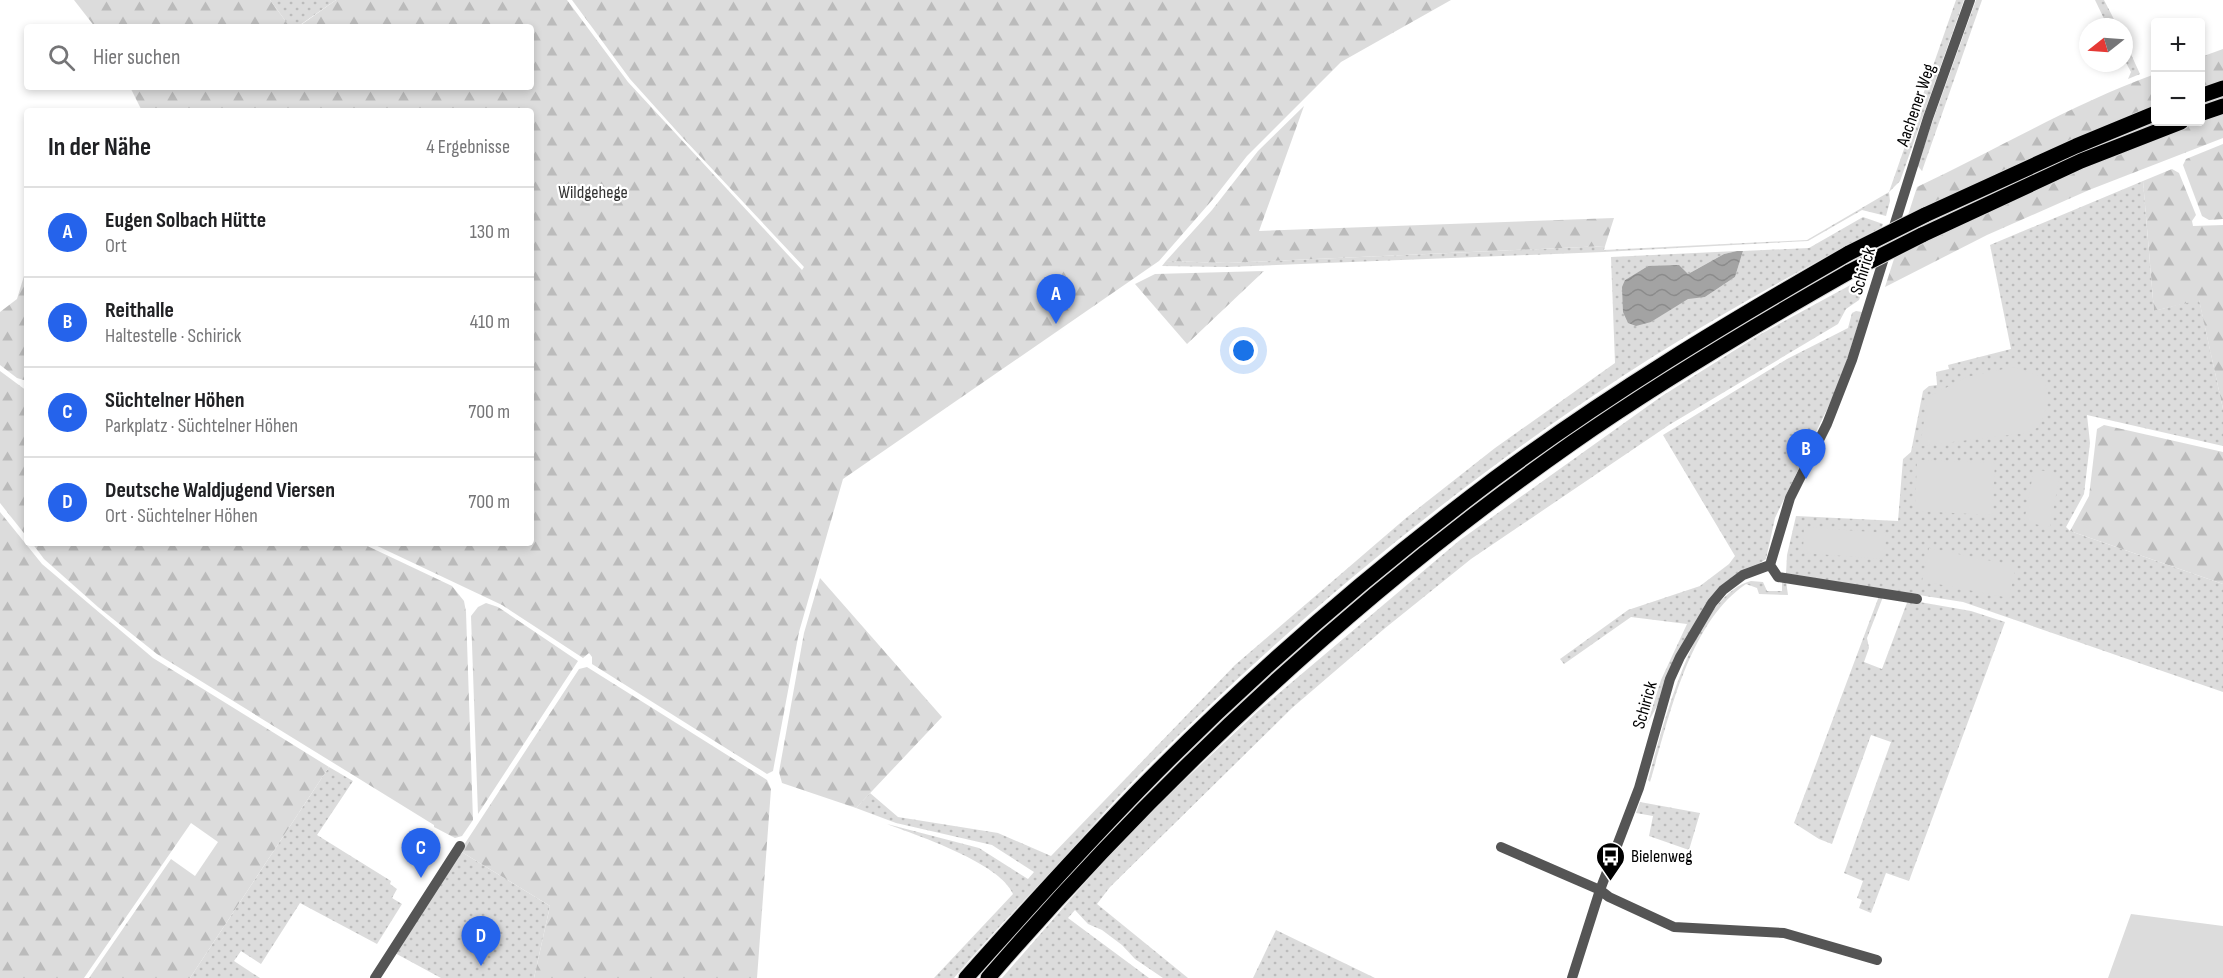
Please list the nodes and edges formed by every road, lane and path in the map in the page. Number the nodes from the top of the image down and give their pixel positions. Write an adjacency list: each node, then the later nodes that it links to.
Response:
1 (1970, 0): 8 (street, Aachener Weg)
2 (2223, 88): 3 (highway)
3 (2205, 94)
4 (2223, 106): 5 (highway)
5 (2205, 112)
6 (2151, 115): 16 (highway, bridge)
7 (2171, 126): 17 (highway, bridge)
8 (1895, 221): 9 (street, Schirick)
9 (1770, 565): 10 (street); 13 (street, Schirick)
10 (1917, 599)
11 (460, 846): 15 (street)
12 (1501, 847): 13 (street)
13 (1600, 890): 14 (street); 18 (street, Schirick)
14 (1877, 960)
15 (375, 978)
16 (966, 978)
17 (988, 978)
18 (1572, 978)

